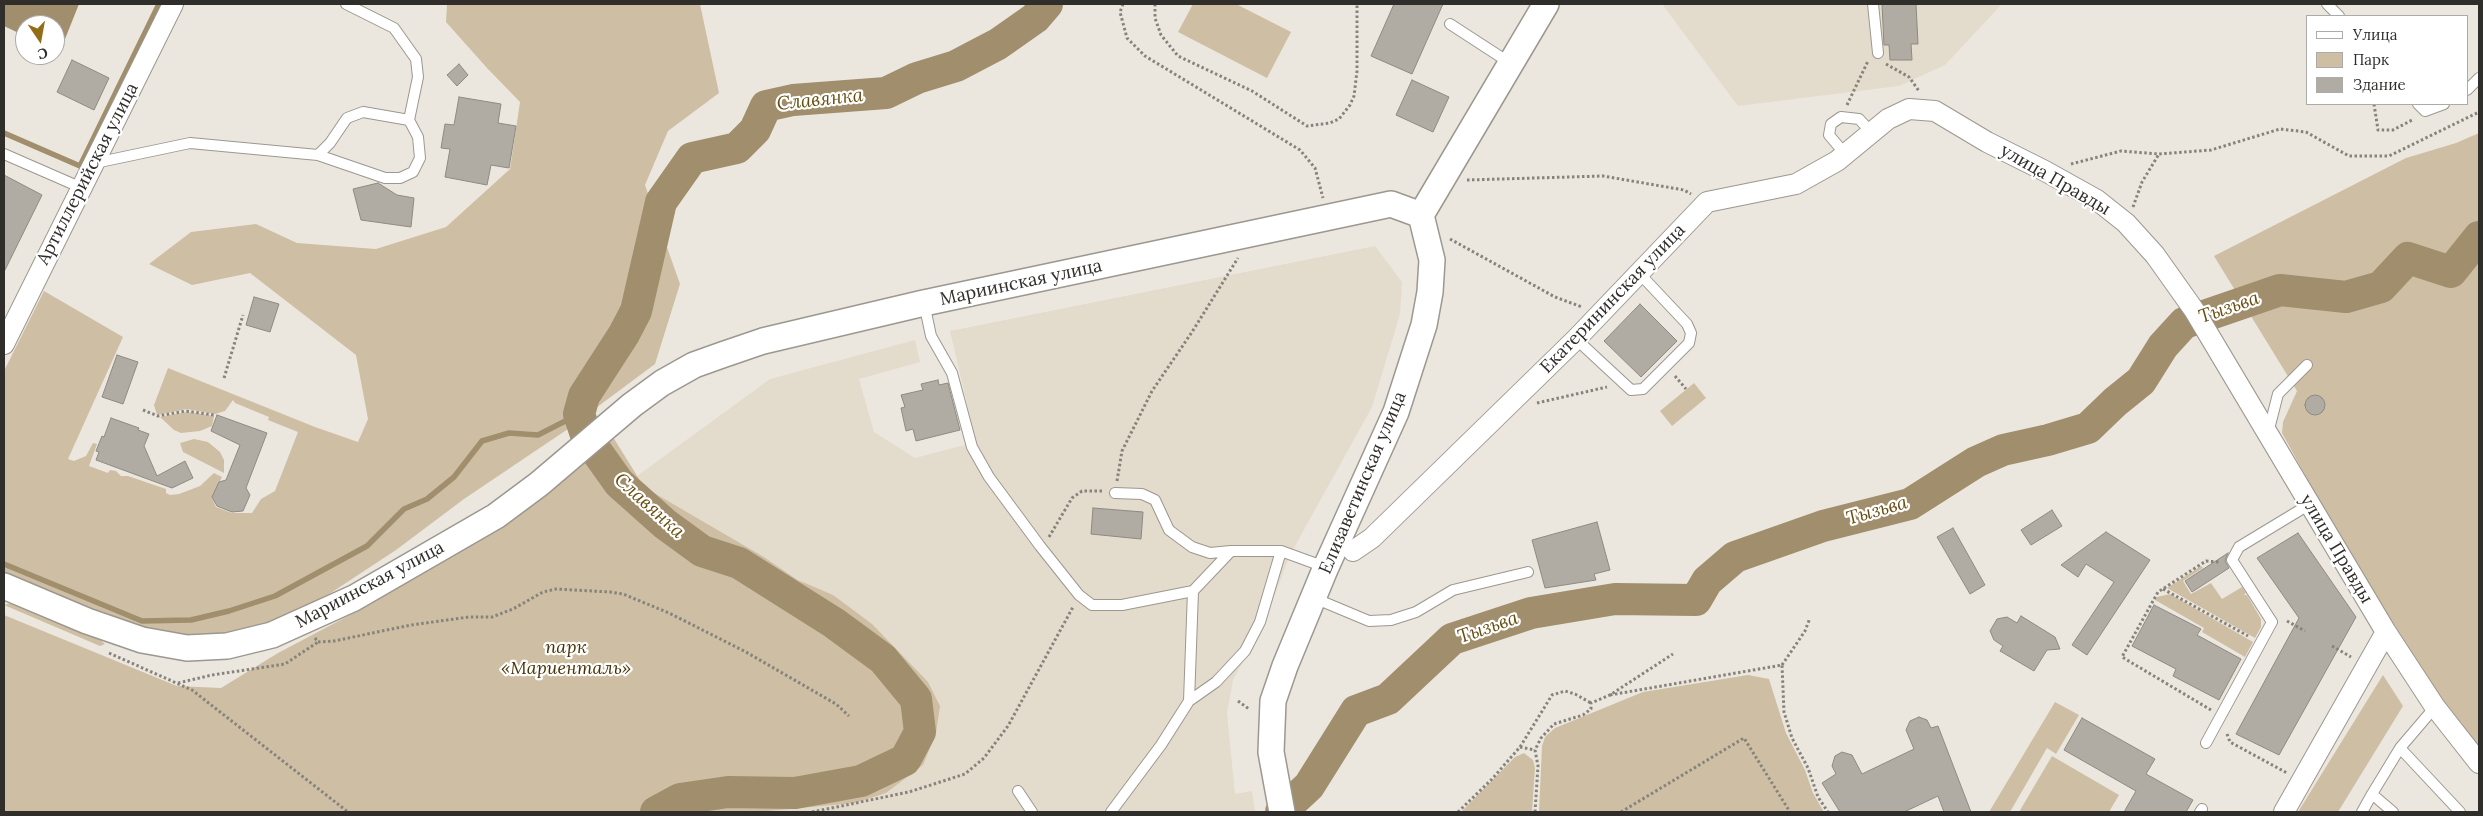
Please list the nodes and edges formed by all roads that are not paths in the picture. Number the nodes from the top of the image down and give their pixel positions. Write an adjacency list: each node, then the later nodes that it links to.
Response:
1 (173, 4): 19 (street, Артиллерийская улица)
2 (346, 4): 14 (lane)
3 (1546, 4): 9 (street)
4 (1873, 4): 8 (lane)
5 (2327, 4): 6 (lane)
6 (2338, 15)
7 (1450, 24): 9 (lane)
8 (1878, 51)
9 (1511, 64): 21 (street)
10 (2479, 78): 11 (lane)
11 (2468, 89)
12 (2438, 105): 13 (lane)
13 (2422, 108)
14 (409, 120): 18 (lane); 18 (lane)
15 (1872, 132): 17 (street); 17 (lane); 27 (street, улица Правды)
16 (4, 154): 20 (lane)
17 (1845, 154): 22 (street, Екатерининская улица)
18 (318, 155): 19 (lane)
19 (95, 163): 20 (street, Артиллерийская улица)
20 (82, 188): 25 (street, Артиллерийская улица)
21 (1424, 222): 23 (street, Мариинская улица); 33 (street, Елизаветинская улица)
22 (1639, 273): 24 (street, Екатерининская улица); 24 (lane)
23 (924, 303): 35 (street, Мариинская улица); 36 (lane)
24 (1576, 338): 31 (street, Екатерининская улица)
25 (4, 344)
26 (2307, 365): 27 (lane)
27 (2268, 434): 29 (street, улица Правды)
28 (1115, 493): 32 (lane)
29 (2310, 504): 38 (street, улица Правды); 41 (lane)
30 (1281, 551): 32 (lane); 33 (lane); 39 (lane)
31 (1353, 551)
32 (1231, 552): 36 (lane)
33 (1326, 567): 37 (street, Елизаветинская улица)
34 (1528, 572): 37 (lane)
35 (6, 591)
36 (1193, 591): 39 (lane)
37 (1314, 598): 48 (street, Елизаветинская улица)
38 (2386, 632): 40 (street, улица Правды); 49 (street)
39 (1189, 701): 47 (lane)
40 (2436, 707): 42 (lane); 43 (street, улица Правды)
41 (2206, 743)
42 (2400, 748): 45 (lane); 52 (lane)
43 (2479, 763)
44 (1018, 791): 46 (lane)
45 (2372, 794): 50 (lane); 51 (lane)
46 (1032, 812)
47 (1111, 812)
48 (1282, 812)
49 (2284, 812)
50 (2362, 812)
51 (2393, 812)
52 (2460, 812)

